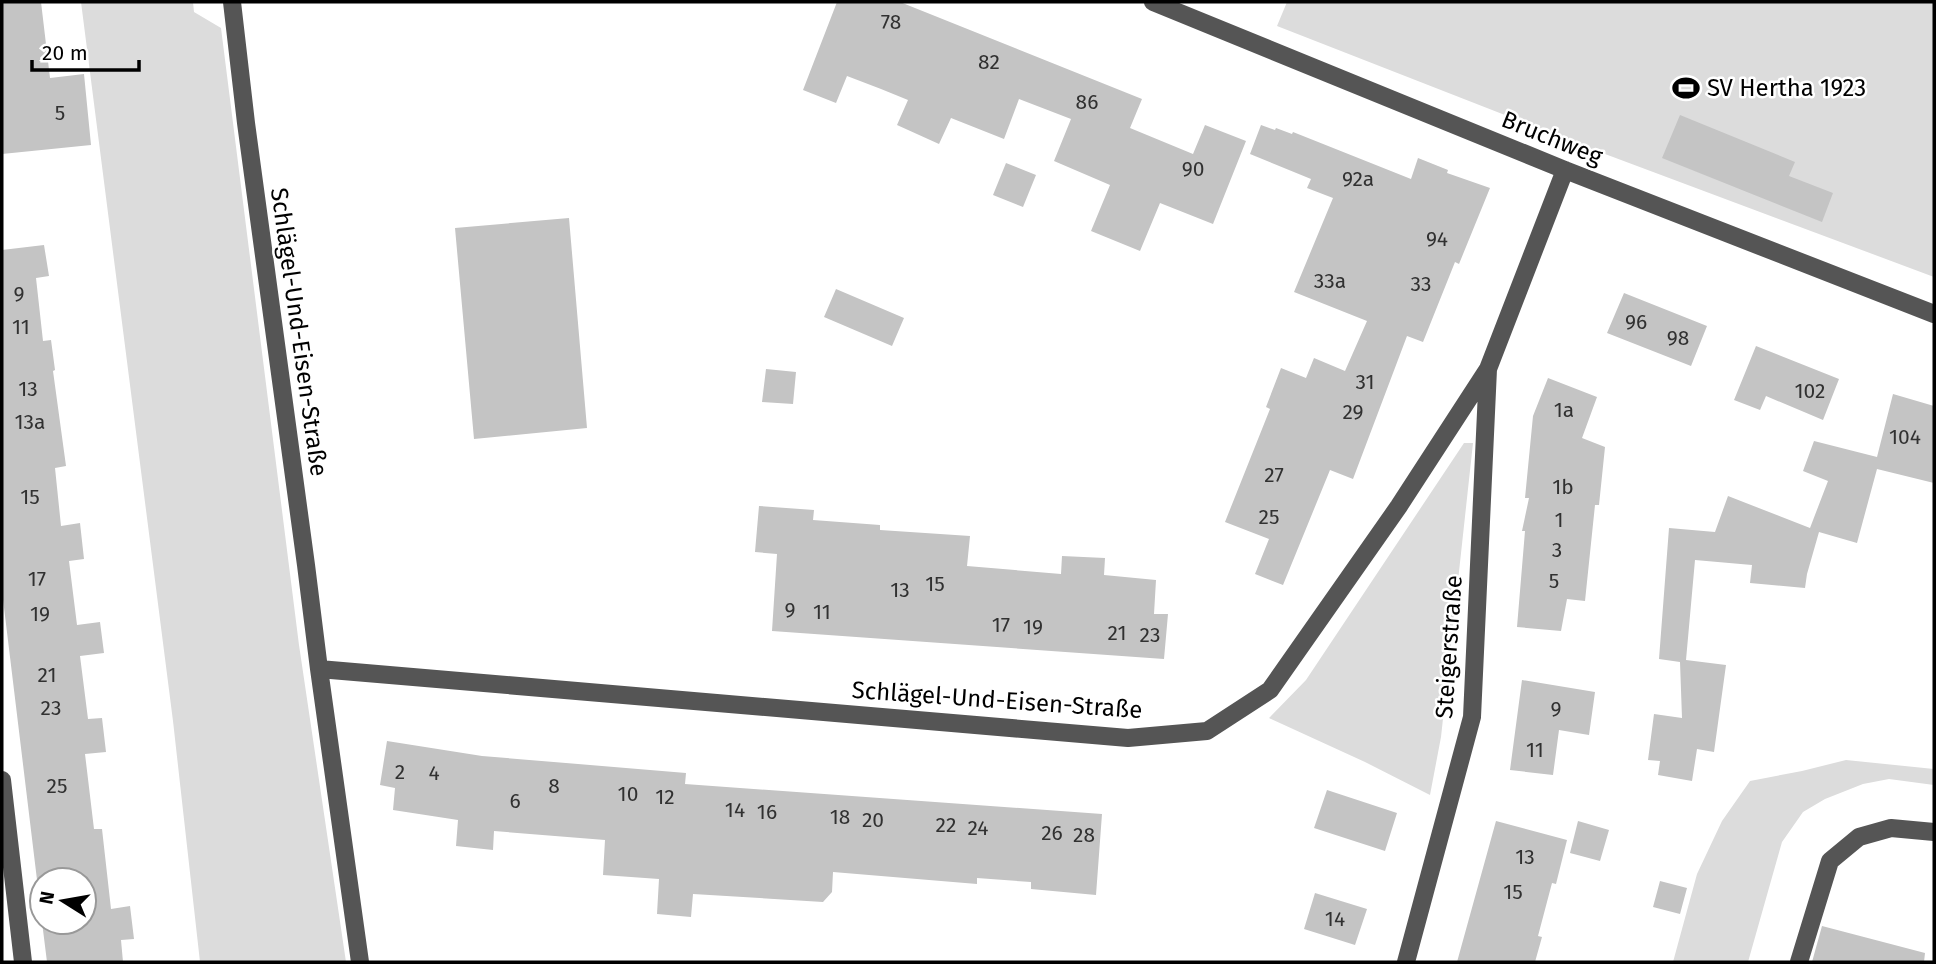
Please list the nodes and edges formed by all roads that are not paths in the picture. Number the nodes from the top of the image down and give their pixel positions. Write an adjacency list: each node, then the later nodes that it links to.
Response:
1 (232, 2): 6 (street, Schlägel-Und-Eisen-Straße)
2 (1153, 2): 3 (street, Bruchweg)
3 (1565, 170): 4 (street, Bruchweg); 5 (street, Schlägel-Und-Eisen-Straße)
4 (1934, 314)
5 (1488, 369): 6 (street, Schlägel-Und-Eisen-Straße); 11 (street, Steigerstraße)
6 (318, 669): 10 (street, Schlägel-Und-Eisen-Straße)
7 (2, 780): 9 (street)
8 (1934, 832): 12 (street)
9 (23, 962)
10 (360, 962)
11 (1406, 962)
12 (1799, 962)

